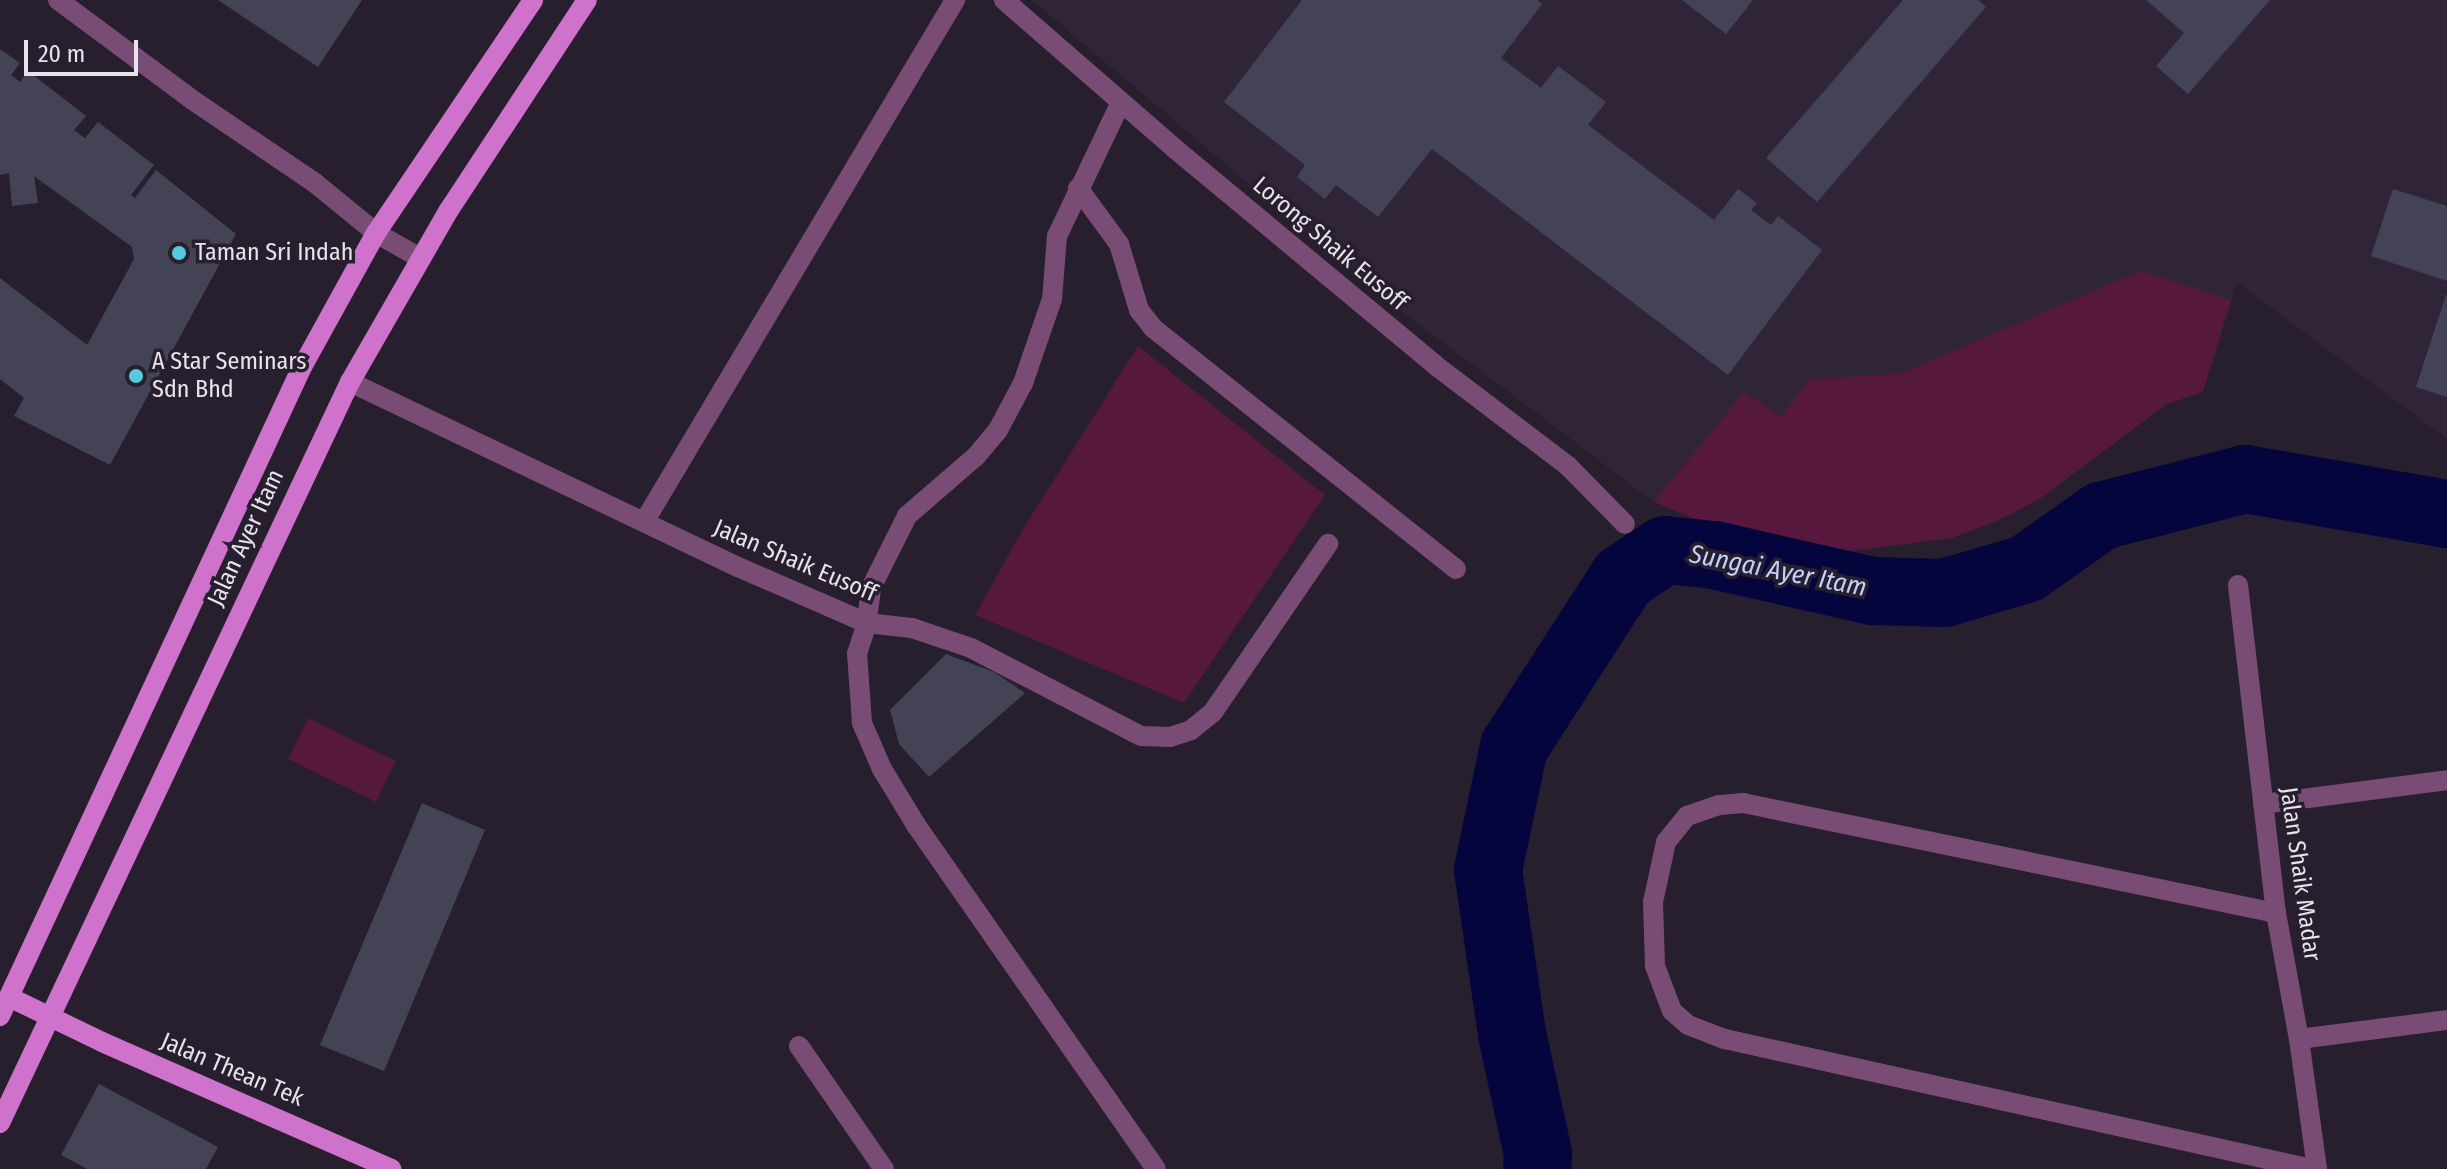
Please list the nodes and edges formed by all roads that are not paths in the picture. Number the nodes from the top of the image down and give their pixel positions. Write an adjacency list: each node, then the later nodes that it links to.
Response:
1 (58, 0): 8 (street)
2 (533, 0): 8 (main road, Jalan Ayer Itam)
3 (587, 0): 9 (main road, Jalan Ayer Itam)
4 (955, 0): 11 (street)
5 (1004, 0): 6 (street, Lorong Shaik Eusoff)
6 (1121, 102): 7 (street); 12 (street, Lorong Shaik Eusoff)
7 (1078, 188): 14 (street); 16 (street)
8 (376, 233): 9 (street); 20 (main road, Jalan Ayer Itam)
9 (420, 258): 10 (main road, Jalan Ayer Itam)
10 (350, 382): 11 (street, Jalan Shaik Eusoff); 22 (main road, Jalan Ayer Itam)
11 (644, 522): 16 (street, Jalan Shaik Eusoff)
12 (1625, 524)
13 (1328, 544): 16 (street, Jalan Shaik Eusoff)
14 (1456, 569)
15 (2238, 585): 18 (street, Jalan Shaik Madar)
16 (867, 623): 29 (street)
17 (2447, 780): 18 (street)
18 (2263, 804): 19 (street, Jalan Shaik Madar)
19 (2276, 913): 24 (street, Jalan Shaik Madar); 30 (street)
20 (9, 997): 21 (main road, Jalan Ayer Itam); 22 (main road, Jalan Thean Tek)
21 (0, 1016)
22 (52, 1018): 26 (main road, Jalan Ayer Itam); 27 (main road, Jalan Thean Tek)
23 (2447, 1020): 24 (street)
24 (2299, 1039): 30 (street, Jalan Shaik Madar)
25 (799, 1046): 28 (street)
26 (0, 1123)
27 (391, 1169)
28 (884, 1169)
29 (1156, 1169)
30 (2314, 1169)

